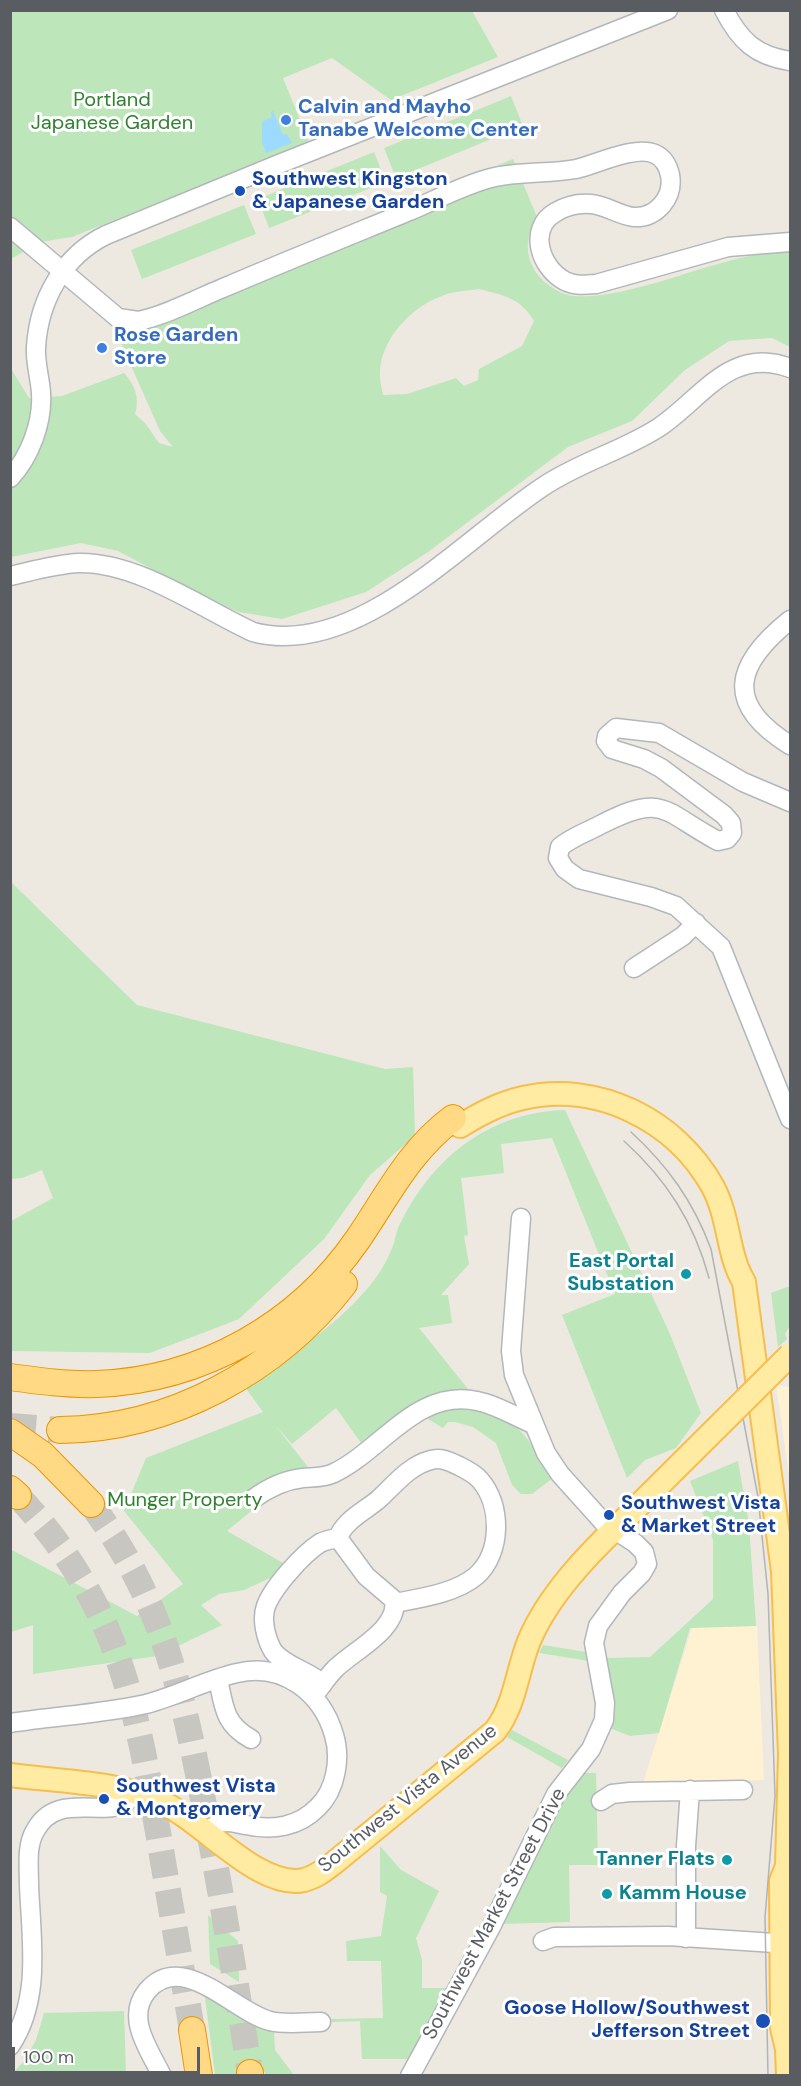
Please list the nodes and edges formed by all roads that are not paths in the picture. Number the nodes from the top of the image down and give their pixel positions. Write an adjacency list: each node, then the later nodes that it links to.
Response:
1 (668, 10): 6 (street)
2 (724, 10): 3 (street)
3 (790, 61)
4 (10, 226): 6 (street)
5 (790, 242): 6 (street)
6 (61, 272): 8 (street)
7 (790, 368): 9 (street)
8 (10, 478)
9 (10, 576)
10 (790, 620): 11 (street)
11 (790, 745)
12 (790, 802): 13 (street)
13 (696, 923): 14 (street); 15 (street)
14 (634, 968)
15 (790, 1119)
16 (452, 1126): 17 (highway); 39 (main road)
17 (414, 1164): 20 (highway); 22 (highway)
18 (521, 1218): 21 (street, Southwest Market Street Drive)
19 (790, 1355): 26 (main road, Southwest Vista Avenue, bridge)
20 (10, 1377)
21 (532, 1424): 24 (street); 26 (street, Southwest Market Street Drive)
22 (60, 1430)
23 (10, 1432): 25 (highway)
24 (253, 1499)
25 (91, 1504)
26 (618, 1526): 38 (main road, Southwest Vista Avenue); 48 (street, Southwest Market Street Drive)
27 (338, 1538): 28 (street); 28 (street); 30 (street)
28 (395, 1603): 30 (street)
29 (218, 1679): 30 (street); 31 (street); 32 (street)
30 (319, 1690): 38 (street)
31 (10, 1723)
32 (251, 1739)
33 (10, 1775): 36 (main road, Southwest Vista Avenue)
34 (690, 1790): 35 (street); 37 (street); 40 (street)
35 (743, 1790)
36 (134, 1793): 38 (main road, Southwest Vista Avenue); 45 (street)
37 (601, 1801)
38 (208, 1831)
39 (789, 1869): 42 (main road)
40 (686, 1938): 41 (street); 42 (street)
41 (543, 1941)
42 (786, 1944): 49 (main road)
43 (321, 2022): 46 (street)
44 (192, 2030): 47 (highway)
45 (10, 2046)
46 (162, 2076)
47 (200, 2076)
48 (410, 2076)
49 (788, 2076)

